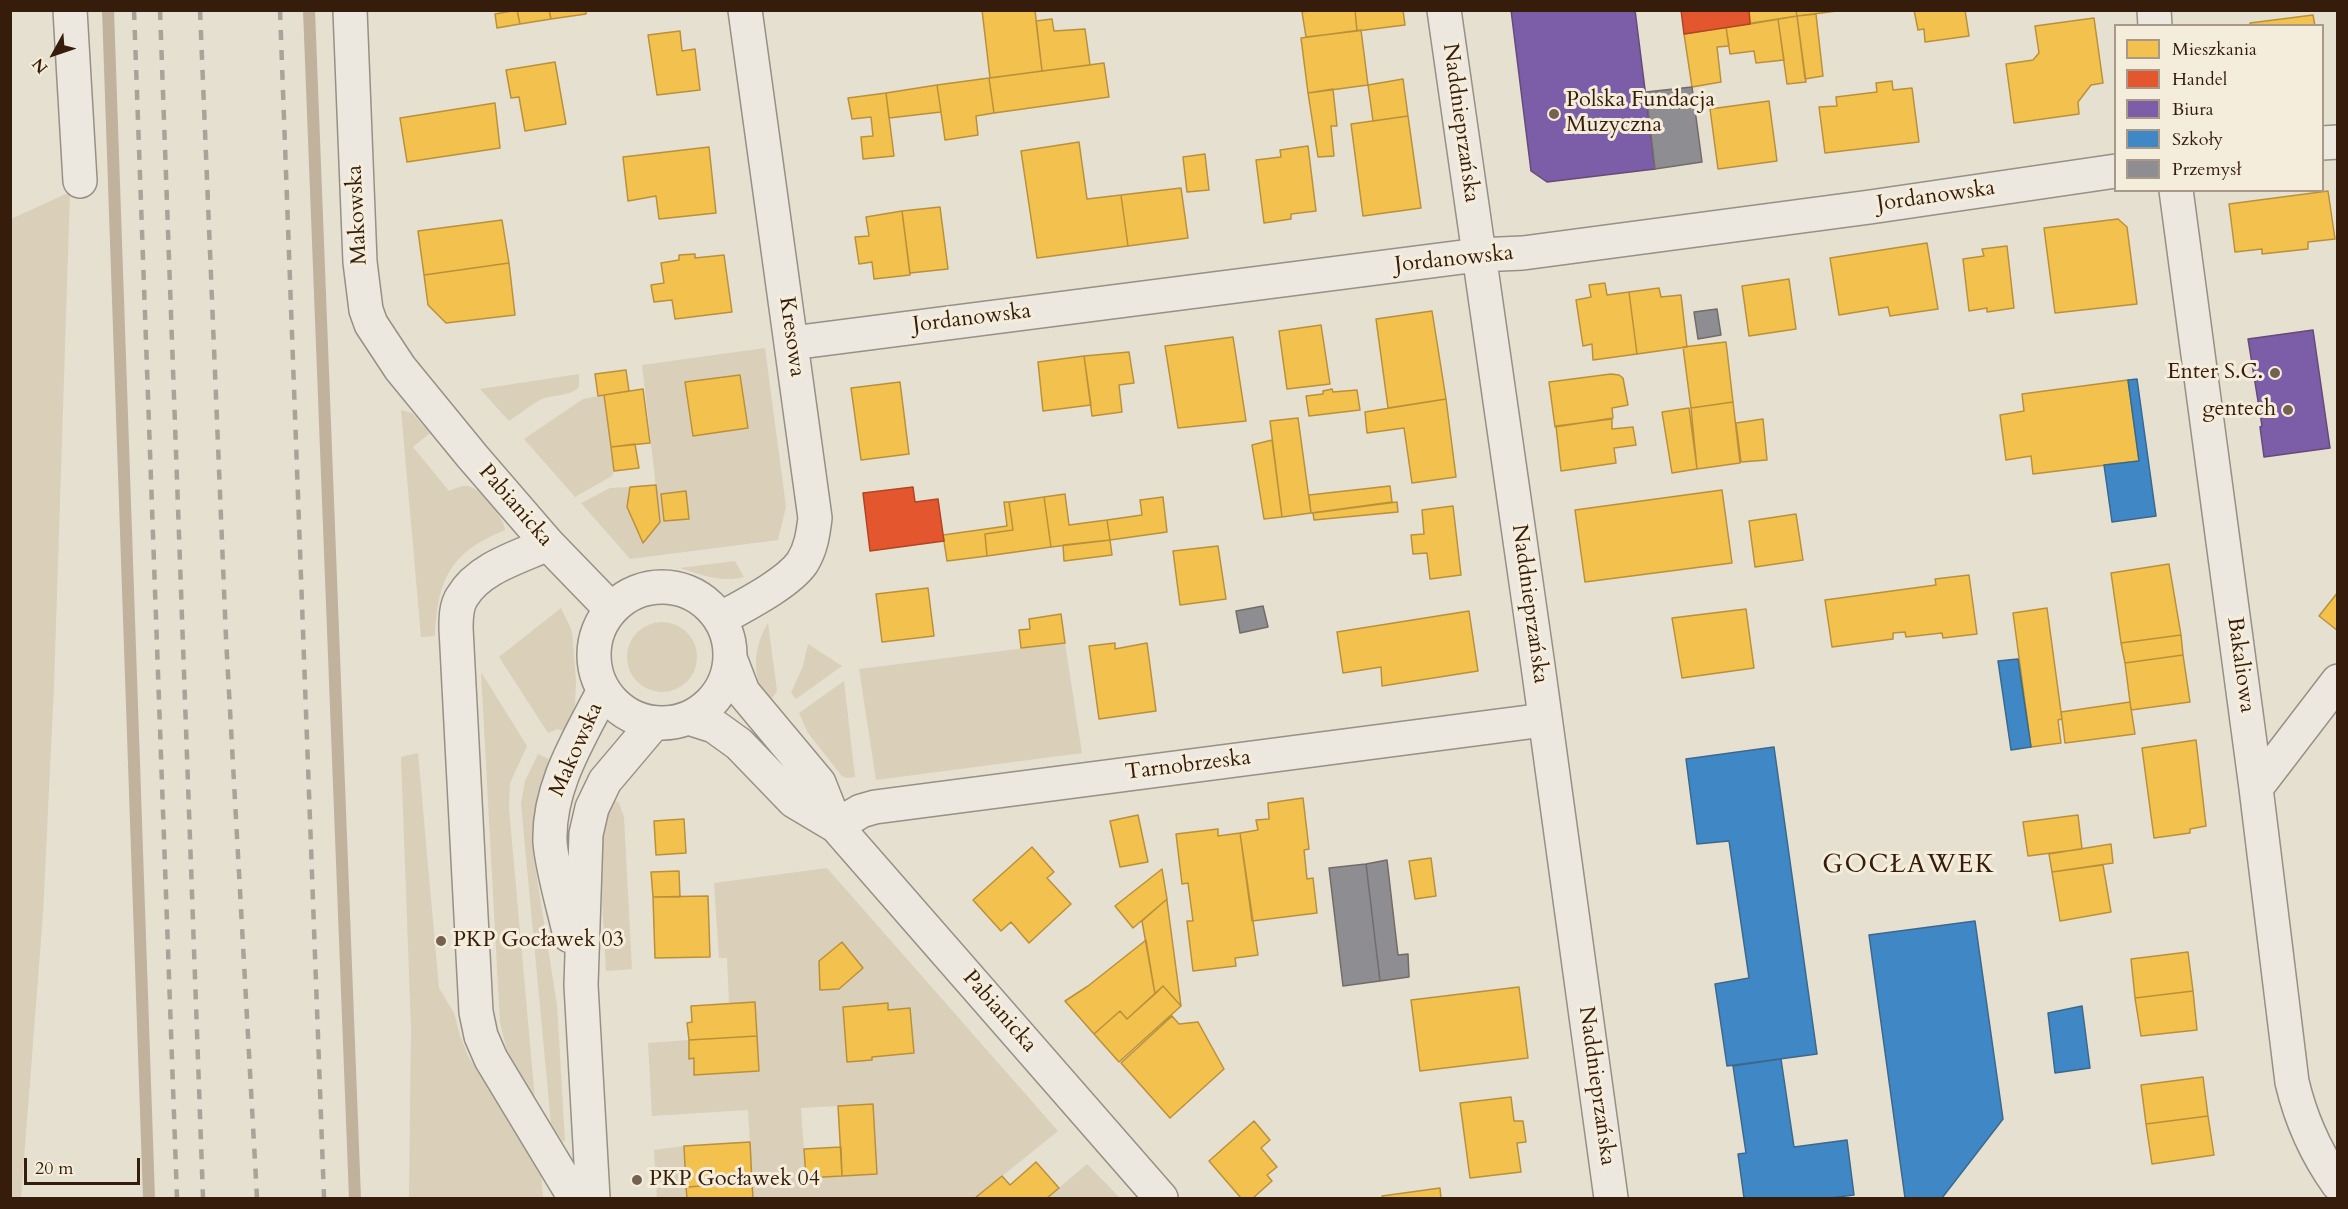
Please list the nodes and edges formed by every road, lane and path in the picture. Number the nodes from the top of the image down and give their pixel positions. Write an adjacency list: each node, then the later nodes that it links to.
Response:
1 (70, 10): 6 (street)
2 (350, 10): 10 (street, Makowska)
3 (745, 10): 9 (street, Kresowa)
4 (1444, 10): 8 (street, Naddnieprzańska)
5 (2114, 171): 8 (street, Jordanowska)
6 (80, 181)
7 (2176, 192): 20 (street, Bakaliowa)
8 (1478, 255): 9 (street, Jordanowska); 18 (street, Naddnieprzańska)
9 (792, 343): 13 (street, Kresowa)
10 (425, 400): 11 (street, Pabianicka)
11 (548, 544): 12 (street, Pabianicka); 24 (street)
12 (610, 608): 13 (street); 16 (street)
13 (720, 619): 14 (street)
14 (730, 658): 17 (street); 21 (street, Pabianicka)
15 (2337, 681): 20 (street)
16 (603, 692): 19 (street); 22 (street, Makowska)
17 (689, 718): 19 (street); 21 (street, Pabianicka)
18 (1544, 720): 21 (street, Tarnobrzeska); 27 (street, Naddnieprzańska)
19 (654, 723): 22 (street, Makowska)
20 (2256, 788): 23 (street, Bakaliowa)
21 (836, 826): 26 (street, Pabianicka)
22 (581, 985): 25 (street, Makowska)
23 (2337, 1184)
24 (575, 1198)
25 (593, 1198)
26 (1161, 1198)
27 (1611, 1198)

